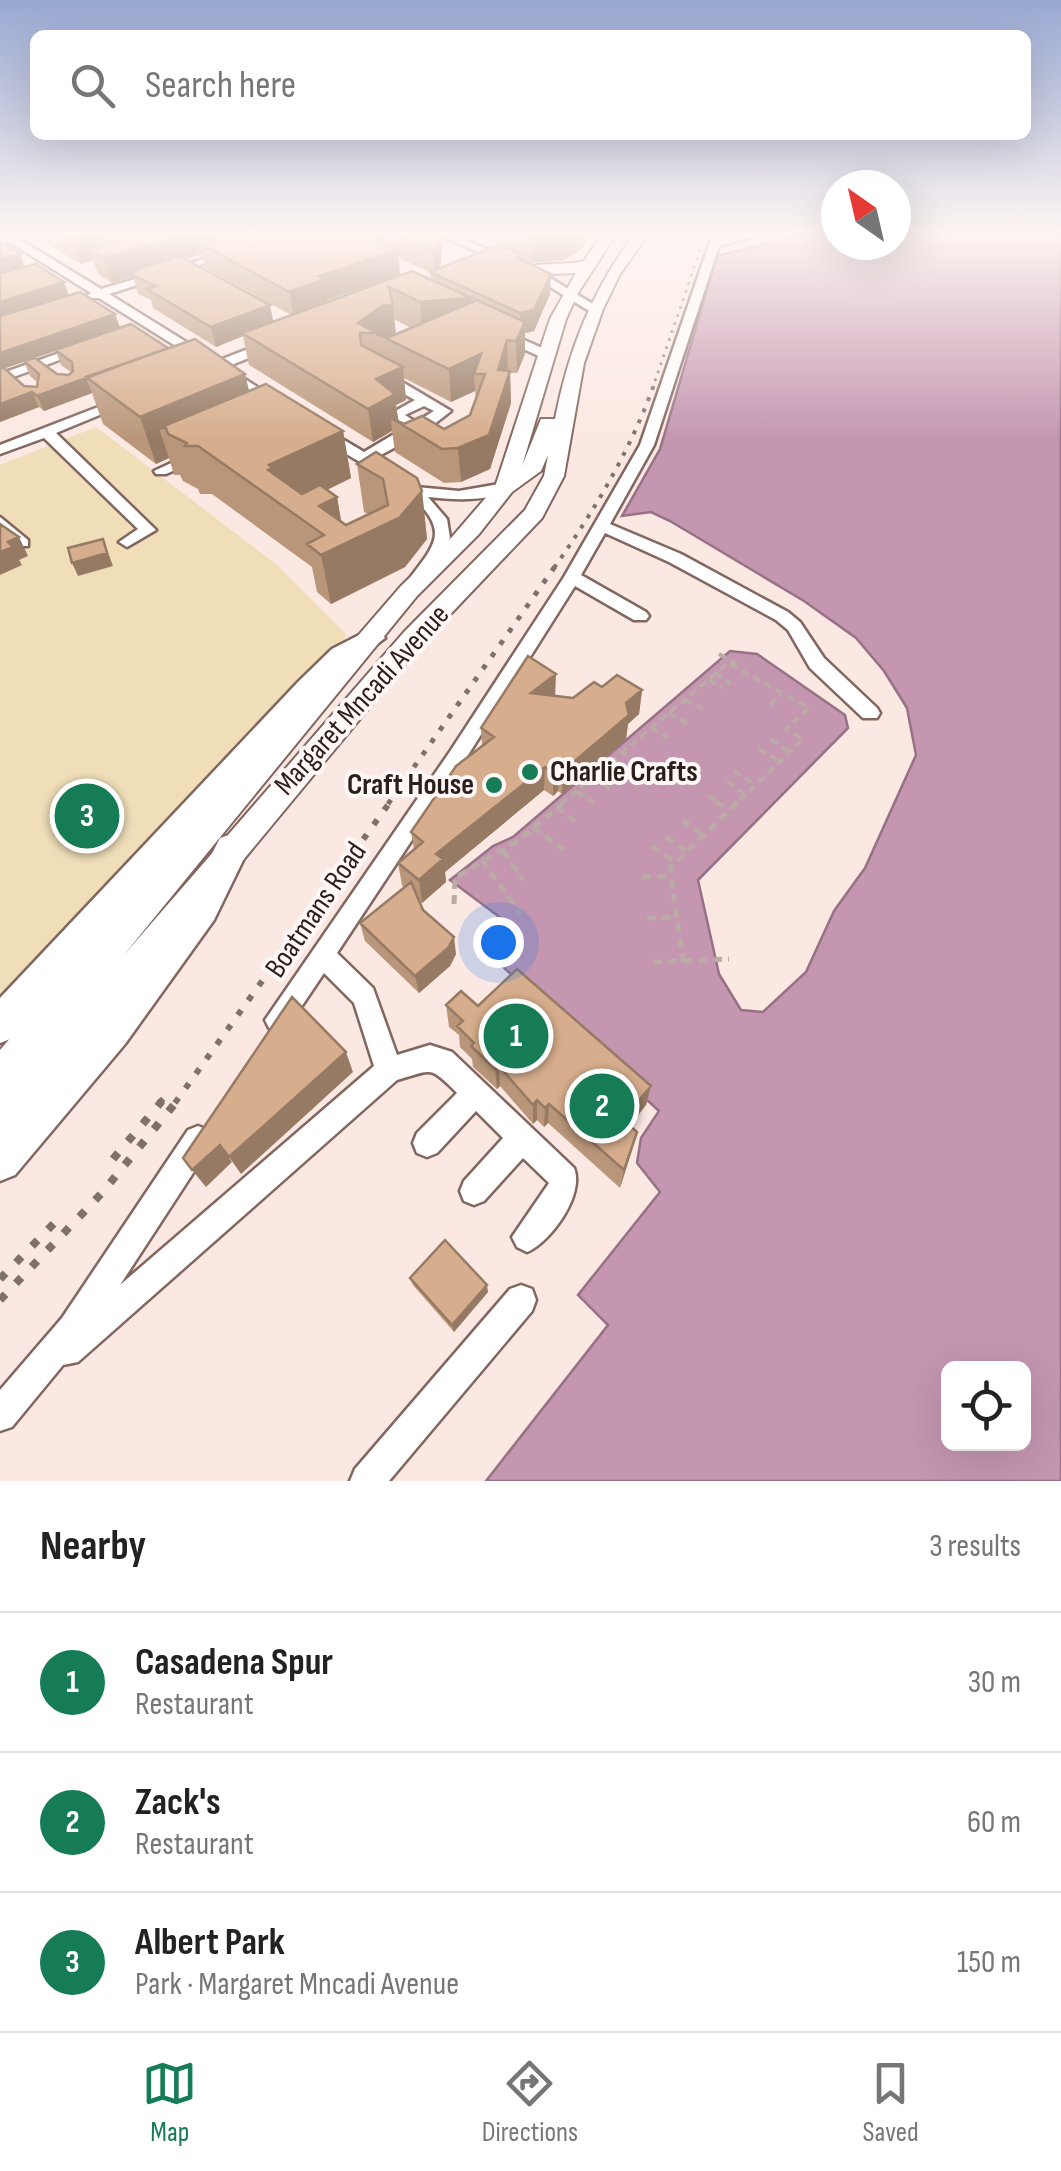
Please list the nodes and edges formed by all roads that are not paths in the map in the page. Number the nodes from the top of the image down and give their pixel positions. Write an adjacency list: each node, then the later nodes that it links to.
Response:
1 (115, 302): 7 (street)
2 (566, 302): 12 (main road, Margaret Mncadi Avenue)
3 (583, 302): 6 (street)
4 (598, 302): 6 (main road, Margaret Mncadi Avenue)
5 (696, 302): 37 (street, Boatmans Road)
6 (594, 310): 15 (main road, Margaret Mncadi Avenue)
7 (153, 325): 9 (street); 14 (street)
8 (482, 325): 12 (street)
9 (135, 331)
10 (282, 336): 14 (street)
11 (98, 344): 13 (street)
12 (544, 354): 34 (main road, Margaret Mncadi Avenue)
13 (43, 363): 18 (street); 19 (street)
14 (213, 363): 17 (street); 24 (street)
15 (575, 364): 34 (main road); 45 (main road, Margaret Mncadi Avenue)
16 (372, 370): 22 (street)
17 (190, 372)
18 (56, 374)
19 (7, 376): 20 (street)
20 (26, 384)
21 (139, 391): 23 (street)
22 (425, 400): 26 (street); 26 (street)
23 (104, 405): 27 (street); 27 (street)
24 (276, 421)
25 (307, 423): 32 (street)
26 (418, 429): 32 (street)
27 (33, 434): 28 (street); 31 (street); 38 (street)
28 (0, 440)
29 (432, 442): 32 (street)
30 (210, 449): 33 (street)
31 (0, 450)
32 (369, 463): 35 (street)
33 (161, 470)
34 (505, 488): 35 (street); 41 (main road, Margaret Mncadi Avenue)
35 (412, 491): 41 (street)
36 (0, 522): 39 (street)
37 (602, 526): 40 (street, Boatmans Road); 44 (street)
38 (127, 542)
39 (22, 543)
40 (572, 577): 42 (street); 46 (street, Boatmans Road)
41 (409, 592): 43 (main road, Margaret Mncadi Avenue)
42 (640, 616)
43 (371, 638): 47 (highway); 50 (main road, Margaret Mncadi Avenue)
44 (870, 713)
45 (232, 848): 53 (main road, Margaret Mncadi Avenue); 56 (highway)
46 (322, 955): 48 (street, Boatmans Road); 49 (street)
47 (0, 1025)
48 (268, 1035)
49 (389, 1070): 51 (street); 60 (street)
50 (0, 1077)
51 (476, 1092): 54 (street); 55 (street)
52 (215, 1113): 60 (street)
53 (0, 1125)
54 (522, 1138): 57 (street); 58 (street)
55 (427, 1143)
56 (0, 1160)
57 (474, 1191)
58 (526, 1237)
59 (520, 1300): 62 (street)
60 (28, 1386): 61 (street)
61 (0, 1415)
62 (368, 1481)

